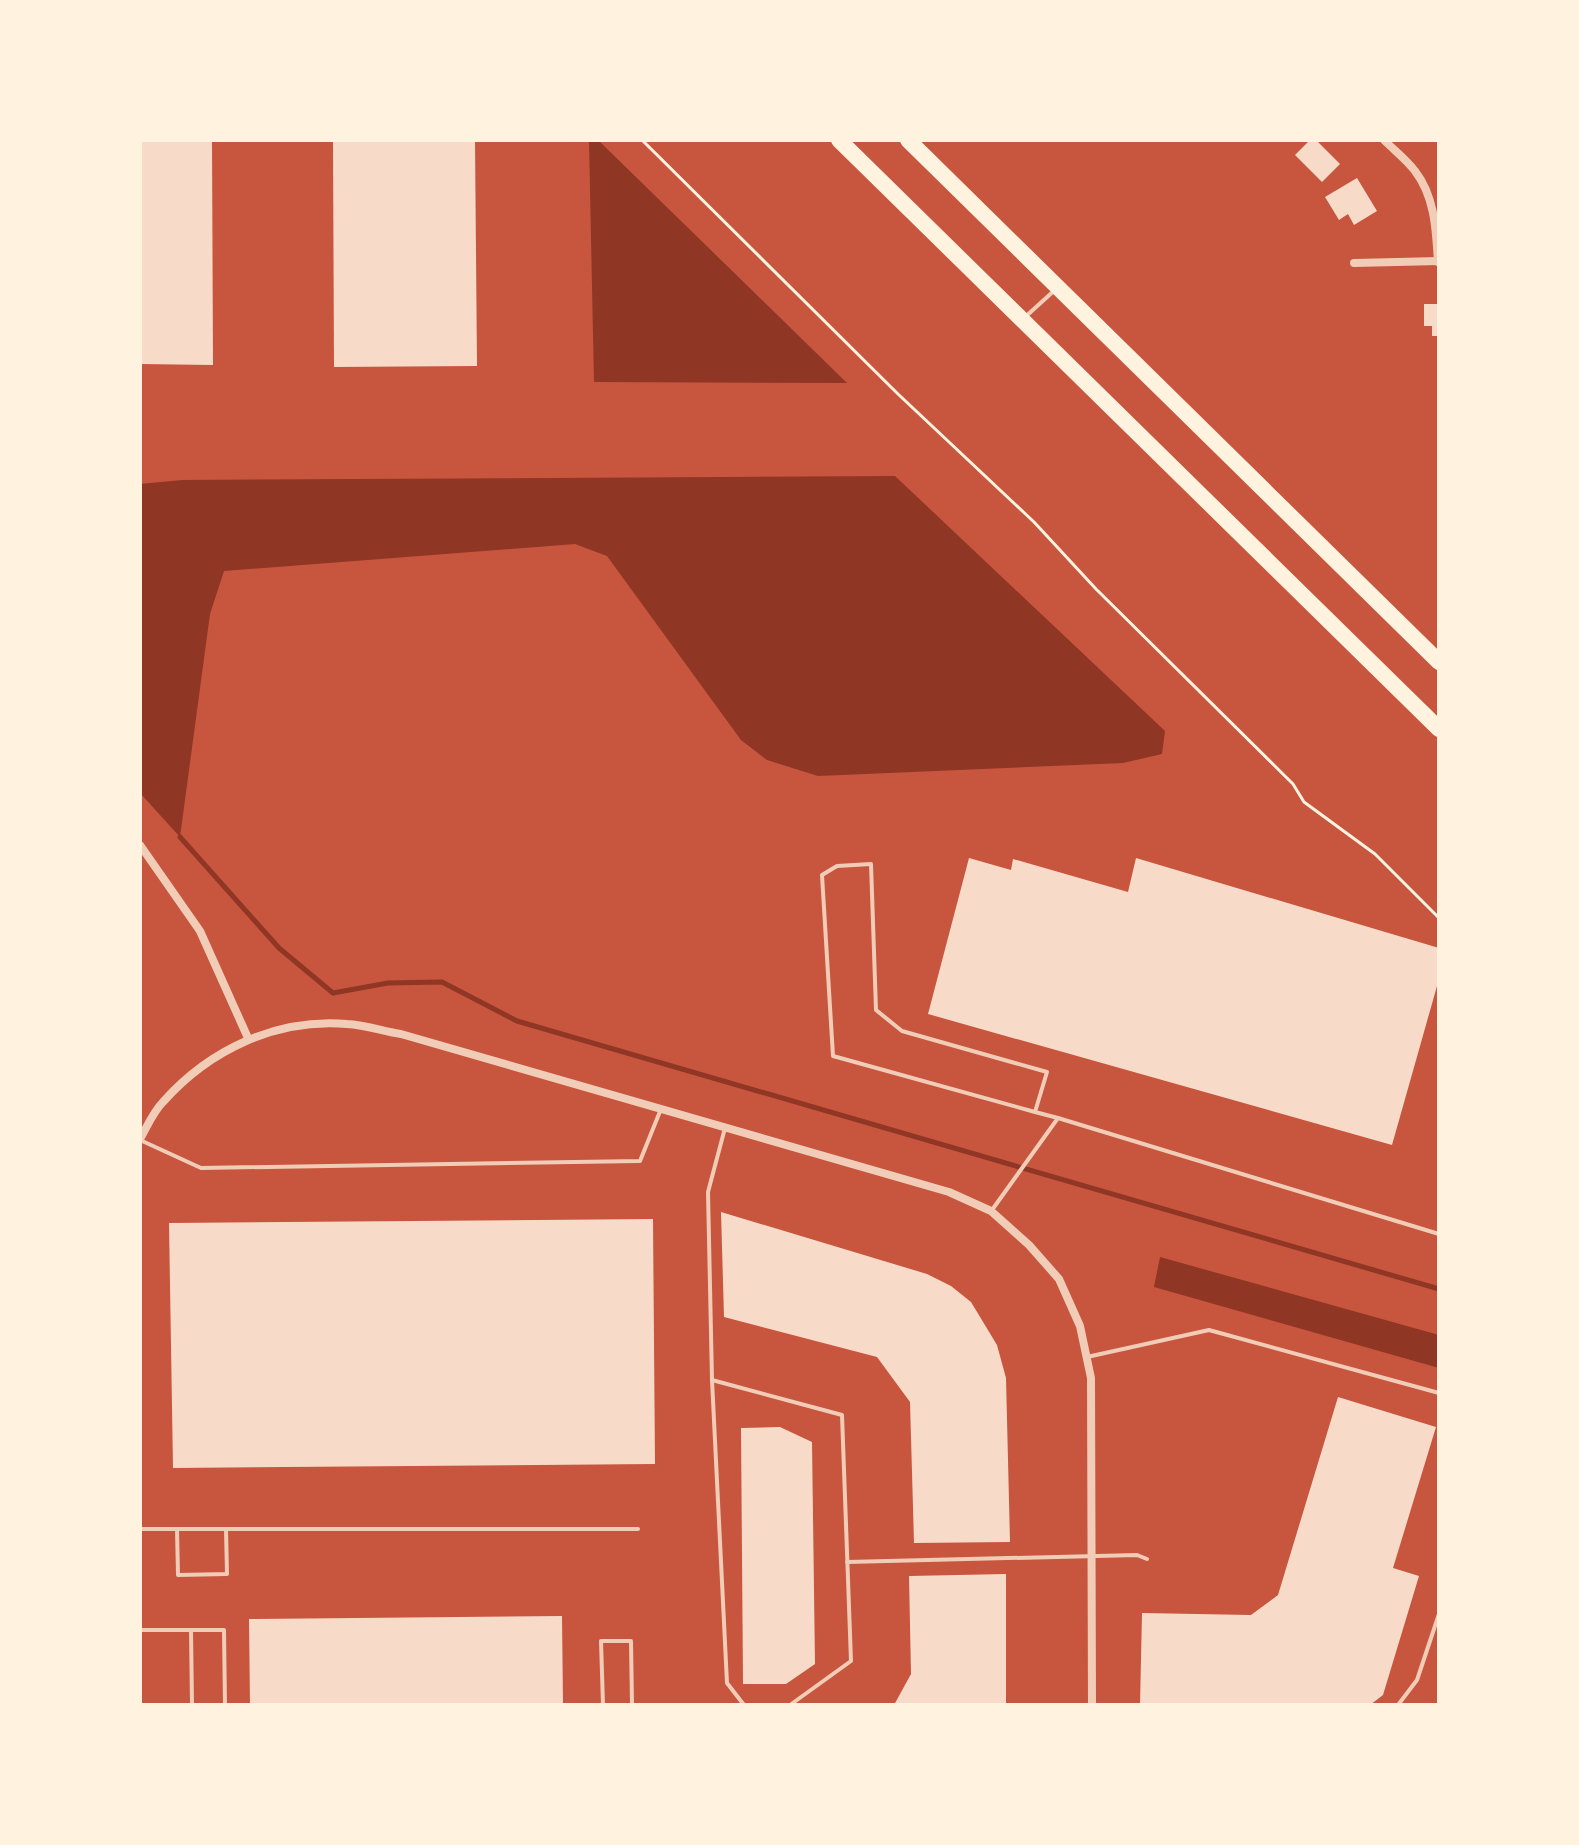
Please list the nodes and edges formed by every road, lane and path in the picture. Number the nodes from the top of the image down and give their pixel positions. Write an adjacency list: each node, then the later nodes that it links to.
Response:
1 (642, 140): 12 (path)
2 (839, 140): 8 (highway)
3 (908, 140): 7 (highway)
4 (1384, 140): 5 (street)
5 (1438, 262): 6 (street)
6 (1354, 263)
7 (1058, 287): 8 (lane); 9 (highway)
8 (1022, 319): 10 (highway)
9 (1439, 662)
10 (1439, 729)
11 (140, 845): 13 (street)
12 (1439, 918)
13 (248, 1038): 14 (street); 18 (street)
14 (661, 1109): 17 (street); 18 (lane)
15 (1035, 1112): 15 (lane); 16 (lane)
16 (1058, 1118): 19 (lane); 20 (lane)
17 (725, 1128): 19 (street); 22 (lane)
18 (140, 1139)
19 (991, 1211): 21 (street)
20 (1439, 1234)
21 (1087, 1357): 23 (lane); 28 (street)
22 (712, 1380): 30 (lane); 38 (lane)
23 (1439, 1393)
24 (140, 1529): 25 (lane)
25 (177, 1529): 26 (lane); 26 (lane)
26 (226, 1529): 27 (lane)
27 (638, 1529)
28 (1092, 1557): 29 (lane); 30 (lane); 40 (street)
29 (1147, 1559)
30 (847, 1562): 39 (lane)
31 (1439, 1614): 41 (lane)
32 (140, 1630): 33 (lane)
33 (191, 1630): 34 (lane); 35 (lane)
34 (192, 1705)
35 (225, 1705)
36 (603, 1705): 37 (lane)
37 (632, 1705)
38 (744, 1705)
39 (790, 1705)
40 (1092, 1705)
41 (1398, 1705)

